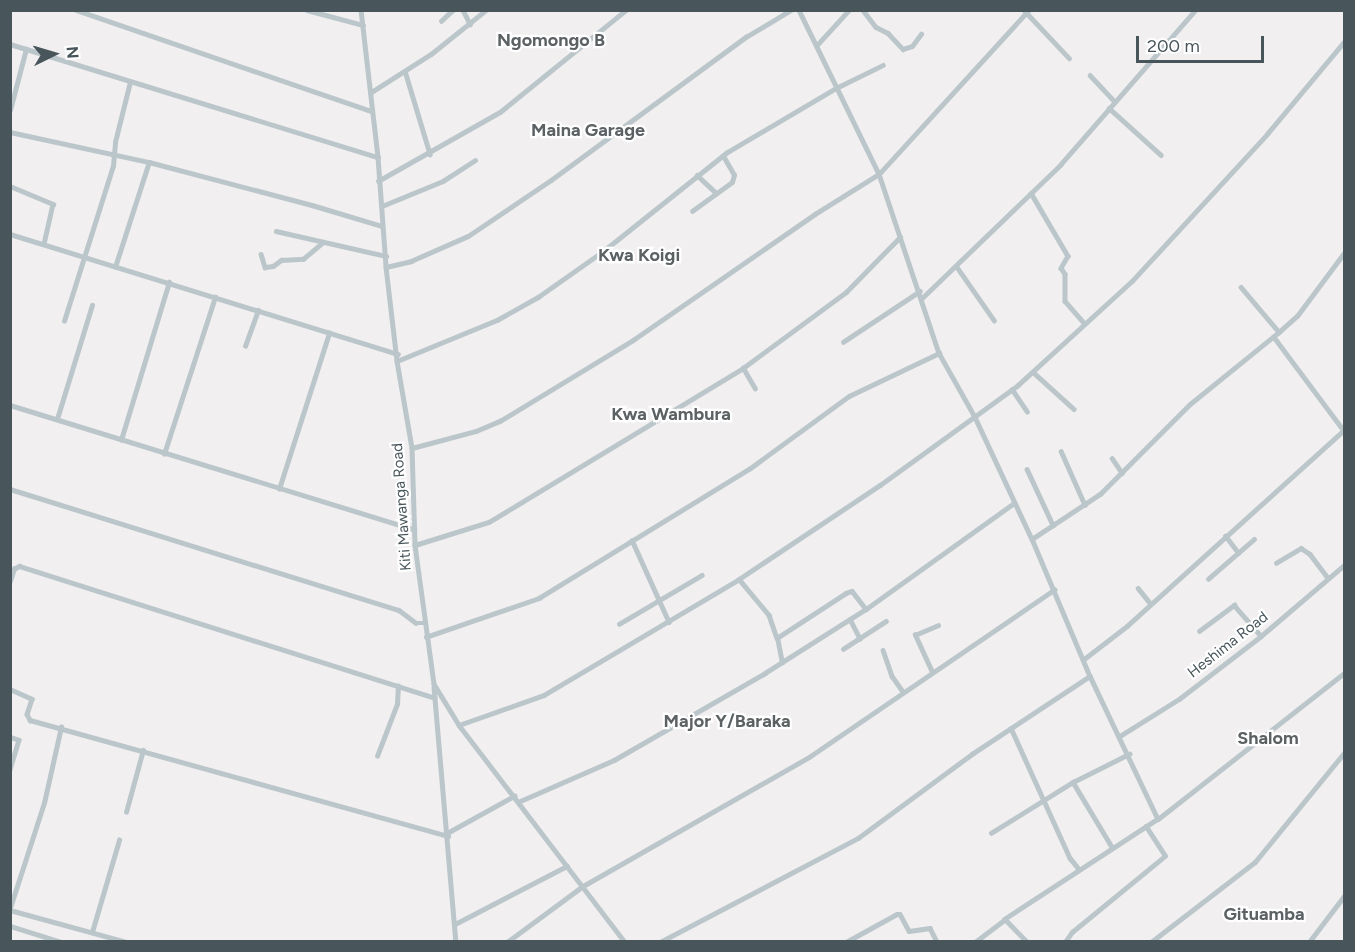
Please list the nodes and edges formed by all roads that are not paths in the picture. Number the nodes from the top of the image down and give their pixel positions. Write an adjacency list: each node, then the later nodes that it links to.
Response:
1 (76, 10): 15 (street)
2 (102, 10): 15 (street)
3 (307, 10): 18 (street)
4 (361, 10): 18 (street, Kiti Mawanga Road)
5 (453, 10): 16 (street)
6 (463, 10): 17 (street)
7 (486, 10): 17 (street)
8 (626, 10): 37 (street)
9 (791, 10): 62 (street)
10 (799, 10): 22 (street)
11 (849, 10): 22 (street)
12 (863, 10): 19 (street)
13 (1195, 10): 31 (street)
14 (1026, 11): 24 (street); 43 (street)
15 (100, 17): 34 (street)
16 (441, 21)
17 (470, 24): 26 (street)
18 (363, 25): 30 (street, Kiti Mawanga Road)
19 (921, 34)
20 (1344, 42): 73 (street)
21 (10, 44): 23 (street)
22 (817, 45): 29 (street)
23 (26, 49): 28 (street); 33 (street)
24 (1069, 58)
25 (883, 65): 29 (street)
26 (405, 71): 30 (street); 37 (street)
27 (1090, 75): 31 (street)
28 (130, 82): 36 (street); 40 (street)
29 (836, 88): 39 (street); 43 (street)
30 (370, 93): 34 (street, Kiti Mawanga Road)
31 (1114, 101): 32 (street)
32 (1109, 108): 38 (street); 48 (street)
33 (10, 111)
34 (371, 111): 40 (street, Kiti Mawanga Road)
35 (10, 132): 36 (street)
36 (114, 154): 42 (street); 60 (street)
37 (430, 154): 45 (street)
38 (1161, 155)
39 (723, 156): 44 (street); 47 (street)
40 (378, 157): 45 (street, Kiti Mawanga Road)
41 (475, 160): 49 (street)
42 (149, 162): 51 (street); 61 (street)
43 (879, 174): 54 (street); 93 (street)
44 (697, 175): 47 (street); 81 (street)
45 (378, 181): 49 (street, Kiti Mawanga Road)
46 (10, 186): 56 (street)
47 (715, 192): 50 (street)
48 (1031, 193): 63 (street); 73 (street)
49 (382, 206): 51 (street, Kiti Mawanga Road)
50 (692, 211)
51 (382, 226): 59 (street, Kiti Mawanga Road)
52 (276, 231): 55 (street)
53 (10, 234): 56 (street)
54 (900, 237): 66 (street); 82 (street)
55 (324, 242): 58 (street); 59 (street)
56 (44, 244): 60 (street)
57 (1344, 253): 74 (street)
58 (261, 254)
59 (386, 256): 62 (street, Kiti Mawanga Road)
60 (83, 257): 61 (street); 72 (street)
61 (115, 267): 64 (street)
62 (386, 267): 80 (street, Kiti Mawanga Road)
63 (957, 267): 68 (street); 71 (street)
64 (170, 282): 67 (street); 92 (street)
65 (1241, 287): 74 (street)
66 (920, 291): 68 (street); 77 (street)
67 (215, 297): 70 (street); 95 (street)
68 (922, 298): 79 (street)
69 (92, 305): 90 (street)
70 (258, 310): 75 (street); 78 (street)
71 (994, 320)
72 (64, 321)
73 (1085, 324): 83 (street)
74 (1280, 332): 76 (street)
75 (329, 333): 80 (street); 100 (street)
76 (1274, 337): 91 (street); 98 (street)
77 (843, 342)
78 (245, 346)
79 (939, 353): 89 (street); 107 (street)
80 (398, 354): 81 (street, Kiti Mawanga Road)
81 (397, 361): 93 (street, Kiti Mawanga Road)
82 (743, 368): 84 (street); 109 (street)
83 (1033, 372): 85 (street); 87 (street)
84 (755, 389)
85 (1012, 389): 88 (street); 89 (street)
86 (10, 405): 90 (street)
87 (1074, 409)
88 (1027, 411)
89 (975, 417): 101 (street); 115 (street)
90 (57, 420): 92 (street)
91 (1344, 431): 105 (street)
92 (121, 440): 95 (street)
93 (412, 448): 104 (street, Kiti Mawanga Road)
94 (1061, 451): 102 (street)
95 (164, 454): 100 (street)
96 (1112, 458): 98 (street)
97 (1027, 469): 103 (street)
98 (1122, 473): 102 (street)
99 (10, 489): 126 (street)
100 (279, 489): 104 (street)
101 (1014, 503): 106 (street); 122 (street)
102 (1085, 505): 103 (street)
103 (1053, 525): 106 (street)
104 (414, 529): 109 (street, Kiti Mawanga Road)
105 (1225, 537): 110 (street); 121 (street)
106 (1032, 538): 119 (street)
107 (632, 540): 120 (street); 131 (street)
108 (1254, 540): 110 (street)
109 (415, 545): 126 (street, Kiti Mawanga Road)
110 (1238, 553): 116 (street)
111 (1276, 563): 114 (street)
112 (1344, 565): 114 (street, Heshima Road)
113 (702, 575): 120 (street)
114 (1328, 578): 130 (street, Heshima Road)
115 (739, 579): 125 (street); 132 (street)
116 (1208, 579)
117 (10, 581): 142 (street)
118 (1138, 588): 121 (street)
119 (1054, 590): 136 (street); 138 (street)
120 (660, 602): 125 (street); 127 (street)
121 (1150, 603): 136 (street)
122 (866, 609): 123 (street); 132 (street)
123 (850, 618): 133 (street); 137 (street)
124 (886, 621): 133 (street)
125 (669, 622): 146 (street)
126 (425, 624): 131 (street, Kiti Mawanga Road)
127 (619, 624)
128 (938, 625): 138 (street)
129 (1199, 631): 130 (street)
130 (1261, 636): 149 (street, Heshima Road)
131 (426, 637): 141 (street, Kiti Mawanga Road)
132 (777, 638): 137 (street)
133 (860, 639): 134 (street)
134 (843, 649)
135 (884, 650): 144 (street)
136 (1084, 659): 140 (street)
137 (782, 663): 159 (street)
138 (932, 672): 144 (street)
139 (1344, 673): 161 (street)
140 (1090, 676): 148 (street); 149 (street)
141 (434, 684): 145 (street); 146 (street, Kiti Mawanga Road)
142 (398, 686): 145 (street); 154 (street)
143 (10, 689): 147 (street)
144 (903, 692): 169 (street)
145 (435, 698): 164 (street)
146 (459, 725): 157 (street, Kiti Mawanga Road)
147 (61, 727): 151 (street); 171 (street)
148 (1011, 728): 158 (street); 181 (street)
149 (1120, 736): 153 (street)
150 (10, 737): 155 (street)
151 (143, 750): 160 (street); 164 (street)
152 (1344, 753): 187 (street)
153 (1129, 754): 156 (street); 161 (street)
154 (377, 756)
155 (10, 770)
156 (1073, 782): 158 (street); 166 (street)
157 (514, 796): 159 (street, Kiti Mawanga Road); 164 (street)
158 (1045, 801): 163 (street); 168 (street)
159 (518, 802): 167 (street, Kiti Mawanga Road)
160 (126, 812)
161 (1158, 819): 162 (street)
162 (1146, 826): 166 (street); 186 (street)
163 (991, 833)
164 (447, 835): 173 (street)
165 (119, 840): 175 (street)
166 (1112, 847): 168 (street)
167 (567, 866): 169 (street, Kiti Mawanga Road); 173 (street)
168 (1079, 869): 172 (street)
169 (583, 886): 179 (street); 180 (street, Kiti Mawanga Road)
170 (1344, 896): 188 (street)
171 (10, 909): 175 (street)
172 (1005, 919): 184 (street); 185 (street)
173 (455, 924): 178 (street)
174 (10, 926): 176 (street)
175 (92, 932): 177 (street)
176 (61, 942)
177 (127, 942)
178 (456, 942)
179 (507, 942)
180 (625, 942)
181 (660, 942)
182 (846, 942): 183 (street)
183 (937, 942)
184 (975, 942)
185 (1027, 942)
186 (1065, 942)
187 (1151, 942)
188 (1309, 942)

